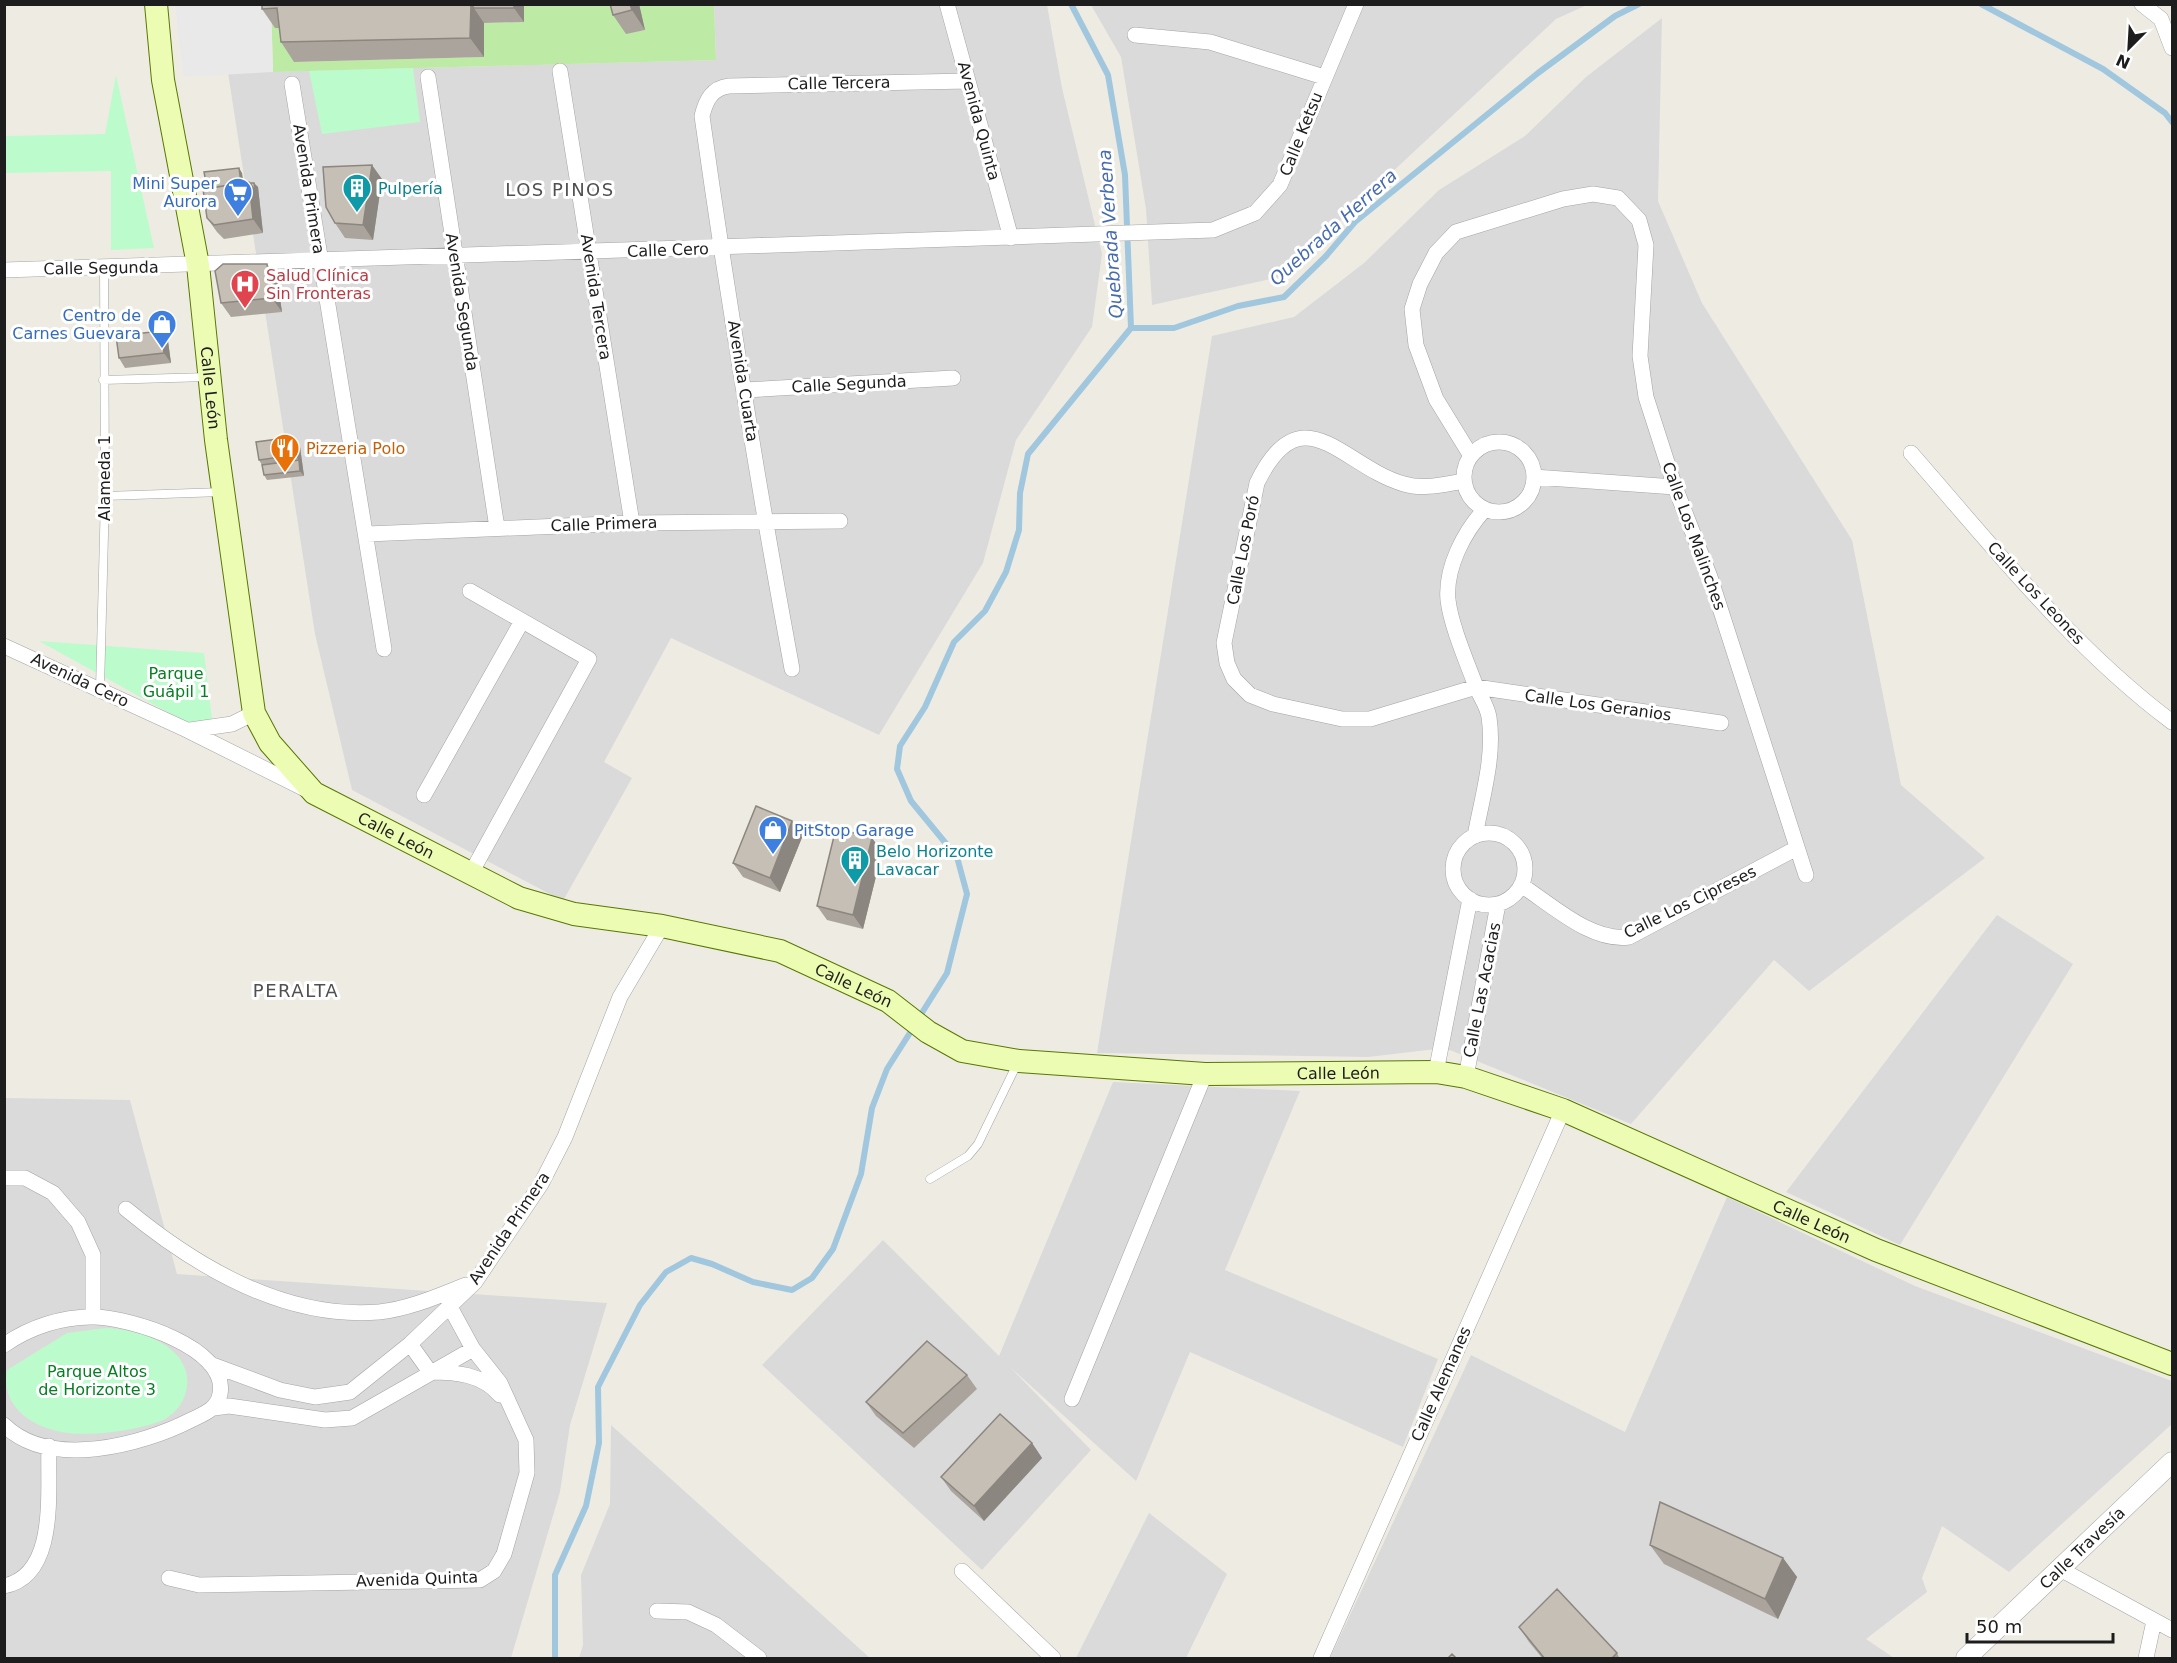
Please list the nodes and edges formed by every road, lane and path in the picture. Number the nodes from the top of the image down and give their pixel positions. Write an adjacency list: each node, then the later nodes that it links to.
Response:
1 (156, 4): 19 (main road, Calle León)
2 (947, 4): 10 (street, Avenida Quinta)
3 (1356, 4): 9 (street, Calle Ketsu)
4 (2142, 4): 6 (street)
5 (1136, 34): 9 (street)
6 (2172, 48)
7 (561, 70): 16 (street, Avenida Tercera)
8 (428, 76): 17 (street, Avenida Segunda)
9 (1324, 77): 13 (street, Calle Ketsu)
10 (968, 81): 12 (street, Calle Tercera); 14 (street, Avenida Quinta)
11 (292, 84): 18 (street, Avenida Primera)
12 (711, 94): 15 (street, Avenida Cuarta)
13 (1139, 232): 14 (street, Calle Cero)
14 (1011, 238): 15 (street, Calle Cero)
15 (721, 248): 16 (street, Calle Cero); 25 (street, Avenida Cuarta)
16 (589, 252): 17 (street, Calle Cero); 36 (street, Avenida Tercera)
17 (454, 254): 18 (street, Calle Cero); 37 (street, Avenida Segunda)
18 (321, 262): 19 (street, Calle Cero); 38 (street, Avenida Primera)
19 (198, 265): 20 (street, Calle Segunda); 22 (main road, Calle León)
20 (104, 267): 21 (street, Calle Segunda); 24 (lane, Alameda 1)
21 (4, 270)
22 (209, 377): 24 (lane); 31 (main road, Calle León)
23 (953, 378): 25 (street, Calle Segunda)
24 (104, 380): 32 (lane, Alameda 1)
25 (745, 390): 34 (street, Avenida Cuarta)
26 (1911, 453): 47 (street, Calle Los Leones)
27 (1471, 456): 28 (street); 29 (street); 30 (street, Calle Los Malinches)
28 (1534, 477): 30 (street); 33 (street)
29 (1464, 481): 33 (street); 44 (street, Calle Los Poró)
30 (1675, 487): 53 (street, Calle Los Malinches)
31 (223, 491): 32 (lane); 46 (main road, Calle León)
32 (105, 496): 45 (lane, Alameda 1)
33 (1485, 509): 44 (street)
34 (765, 521): 35 (street, Calle Primera); 36 (street, Calle Primera); 43 (street, Avenida Cuarta)
35 (840, 521)
36 (632, 523): 37 (street, Calle Primera)
37 (497, 528): 38 (street, Calle Primera)
38 (367, 534): 42 (street, Avenida Primera)
39 (470, 591): 40 (street)
40 (522, 621): 51 (street); 54 (street)
41 (4, 646): 45 (street, Avenida Cero)
42 (384, 649)
43 (792, 669)
44 (1476, 687): 48 (street, Calle Los Geranios); 52 (street)
45 (100, 689): 49 (street, Avenida Cero)
46 (254, 713): 49 (street); 50 (main road, Calle León)
47 (2172, 722)
48 (1721, 723)
49 (188, 730): 50 (street, Avenida Cero)
50 (314, 793): 54 (main road, Calle León)
51 (424, 795)
52 (1475, 836): 56 (street); 57 (street)
53 (1797, 848): 55 (street, Calle Los Malinches); 56 (street, Calle Los Cipreses)
54 (470, 875): 59 (main road, Calle León)
55 (1806, 875)
56 (1521, 885): 58 (street, Calle Las Acacias)
57 (1470, 899): 58 (street, Calle Las Acacias); 61 (street, Calle Las Acacias)
58 (1498, 904): 63 (street, Calle Las Acacias)
59 (662, 926): 60 (main road, Calle León); 68 (street, Avenida Primera)
60 (1019, 1061): 62 (main road, Calle León); 66 (lane)
61 (1436, 1072): 62 (main road, Calle León); 63 (main road, Calle León)
62 (1205, 1074): 77 (street)
63 (1466, 1077): 64 (main road, Calle León)
64 (1563, 1110): 75 (main road, Calle León); 92 (street, Calle Alemanes)
65 (4, 1178): 70 (street)
66 (930, 1179)
67 (126, 1209): 68 (street)
68 (475, 1282): 69 (street, Avenida Primera)
69 (449, 1305): 71 (street, Avenida Primera); 73 (street, Avenida Quinta)
70 (93, 1317): 72 (street, Avenida Primera); 74 (street, Avenida Primera)
71 (410, 1344): 74 (street, Avenida Primera); 76 (street)
72 (4, 1345)
73 (473, 1349): 76 (street); 79 (street, Avenida Quinta)
74 (210, 1364): 78 (street)
75 (2172, 1364)
76 (430, 1372): 78 (street); 79 (street, Avenida Quinta)
77 (1072, 1399)
78 (214, 1408): 81 (street)
79 (513, 1409): 85 (street, Avenida Quinta)
80 (4, 1425): 81 (street)
81 (49, 1446): 86 (street)
82 (2172, 1462): 83 (street, Calle Travesía)
83 (2060, 1569): 88 (street); 93 (street, Calle Travesía)
84 (962, 1571): 91 (street)
85 (169, 1578)
86 (4, 1586)
87 (657, 1611): 90 (street)
88 (2154, 1621): 89 (street); 94 (street)
89 (2172, 1630)
90 (759, 1659)
91 (1053, 1659)
92 (1322, 1659)
93 (1966, 1659)
94 (2146, 1659)

